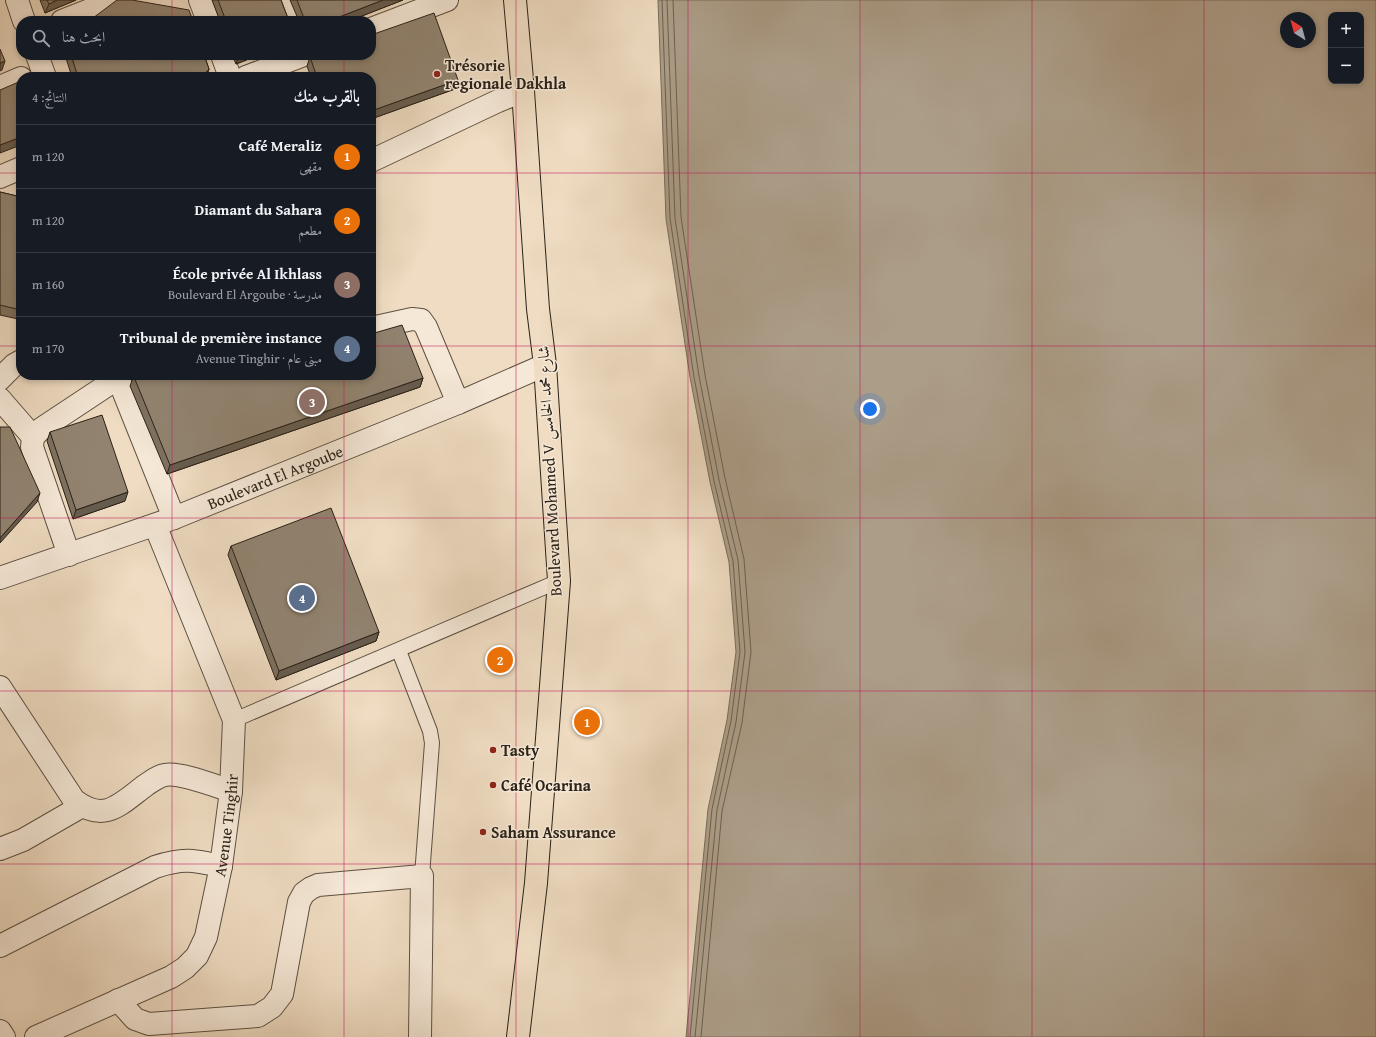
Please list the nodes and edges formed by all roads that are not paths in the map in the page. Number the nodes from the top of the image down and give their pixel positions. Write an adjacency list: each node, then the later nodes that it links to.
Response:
1 (17, 0): 7 (street)
2 (115, 0): 8 (street)
3 (200, 0): 9 (street)
4 (283, 0): 10 (street)
5 (515, 0): 18 (main road, Boulevard Mohamed V شارع محمد الخامس)
6 (440, 1): 11 (street)
7 (22, 16)
8 (75, 16)
9 (206, 16)
10 (290, 16)
11 (376, 27)
12 (224, 60): 14 (street)
13 (295, 65): 15 (street)
14 (228, 72)
15 (266, 72)
16 (16, 80): 17 (street)
17 (0, 87)
18 (523, 91): 19 (street); 24 (main road, Boulevard Mohamed V شارع محمد الخامس)
19 (376, 159)
20 (16, 170): 21 (street)
21 (0, 177)
22 (376, 327): 29 (street)
23 (16, 364): 25 (street)
24 (545, 365): 29 (street, Boulevard El Argoube); 34 (main road, Boulevard Mohamed V شارع محمد الخامس)
25 (0, 379)
26 (115, 380): 30 (street)
27 (120, 380): 31 (street, Avenue Tinghir)
28 (0, 399): 30 (street)
29 (458, 403): 31 (street, Boulevard El Argoube)
30 (33, 437): 32 (street)
31 (165, 522): 32 (street, Boulevard El Argoube); 37 (street, Avenue Tinghir)
32 (69, 555): 33 (street, Boulevard El Argoube)
33 (0, 578)
34 (559, 581): 35 (lane); 49 (main road, Boulevard Mohamed V شارع محمد الخامس)
35 (399, 651): 37 (lane); 42 (lane)
36 (0, 687): 39 (street)
37 (234, 720): 38 (street, Avenue Tinghir)
38 (231, 791): 39 (street); 41 (street, Avenue Tinghir)
39 (82, 806): 40 (street)
40 (0, 849)
41 (221, 866): 43 (street); 44 (street, Avenue Tinghir)
42 (422, 876): 44 (street); 48 (street)
43 (0, 946)
44 (118, 1000): 47 (street, Avenue Tinghir)
45 (0, 1030): 46 (street)
46 (4, 1037)
47 (36, 1037)
48 (420, 1037)
49 (518, 1037)

